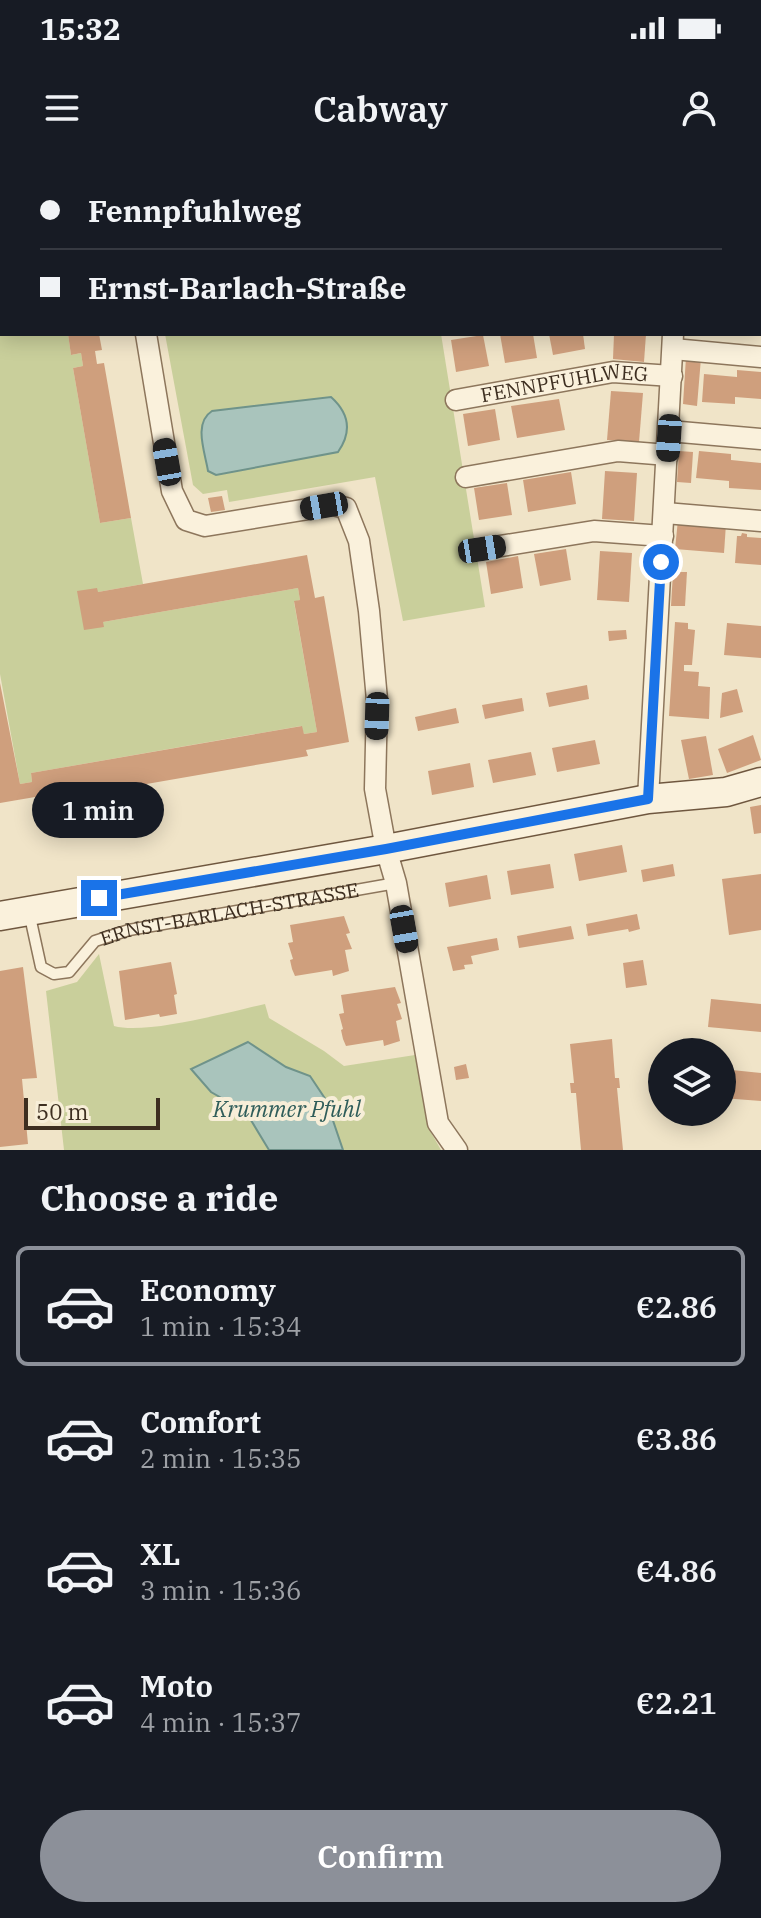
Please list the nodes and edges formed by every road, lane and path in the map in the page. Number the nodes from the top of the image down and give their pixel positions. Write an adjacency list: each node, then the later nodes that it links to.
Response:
1 (146, 336): 16 (street)
2 (673, 341): 3 (street, FENNPFUHLWEG); 4 (street, FENNPFUHLWEG)
3 (761, 357)
4 (672, 376): 5 (street, FENNPFUHLWEG); 6 (street, FENNPFUHLWEG)
5 (456, 400)
6 (669, 431): 7 (street); 8 (street, FENNPFUHLWEG)
7 (761, 439)
8 (668, 455): 9 (street); 10 (street, FENNPFUHLWEG)
9 (466, 477)
10 (665, 513): 11 (street); 12 (street, FENNPFUHLWEG)
11 (761, 521)
12 (663, 536): 13 (street); 15 (street, FENNPFUHLWEG)
13 (482, 549)
14 (761, 782): 15 (main road, ERNST-BARLACH-STRASSE)
15 (648, 799): 16 (main road, ERNST-BARLACH-STRASSE)
16 (386, 849): 17 (street); 18 (main road, ERNST-BARLACH-STRASSE)
17 (396, 883): 18 (lane, ERNST-BARLACH-STRASSE); 20 (street)
18 (29, 911): 19 (main road, ERNST-BARLACH-STRASSE)
19 (0, 916)
20 (457, 1150)

